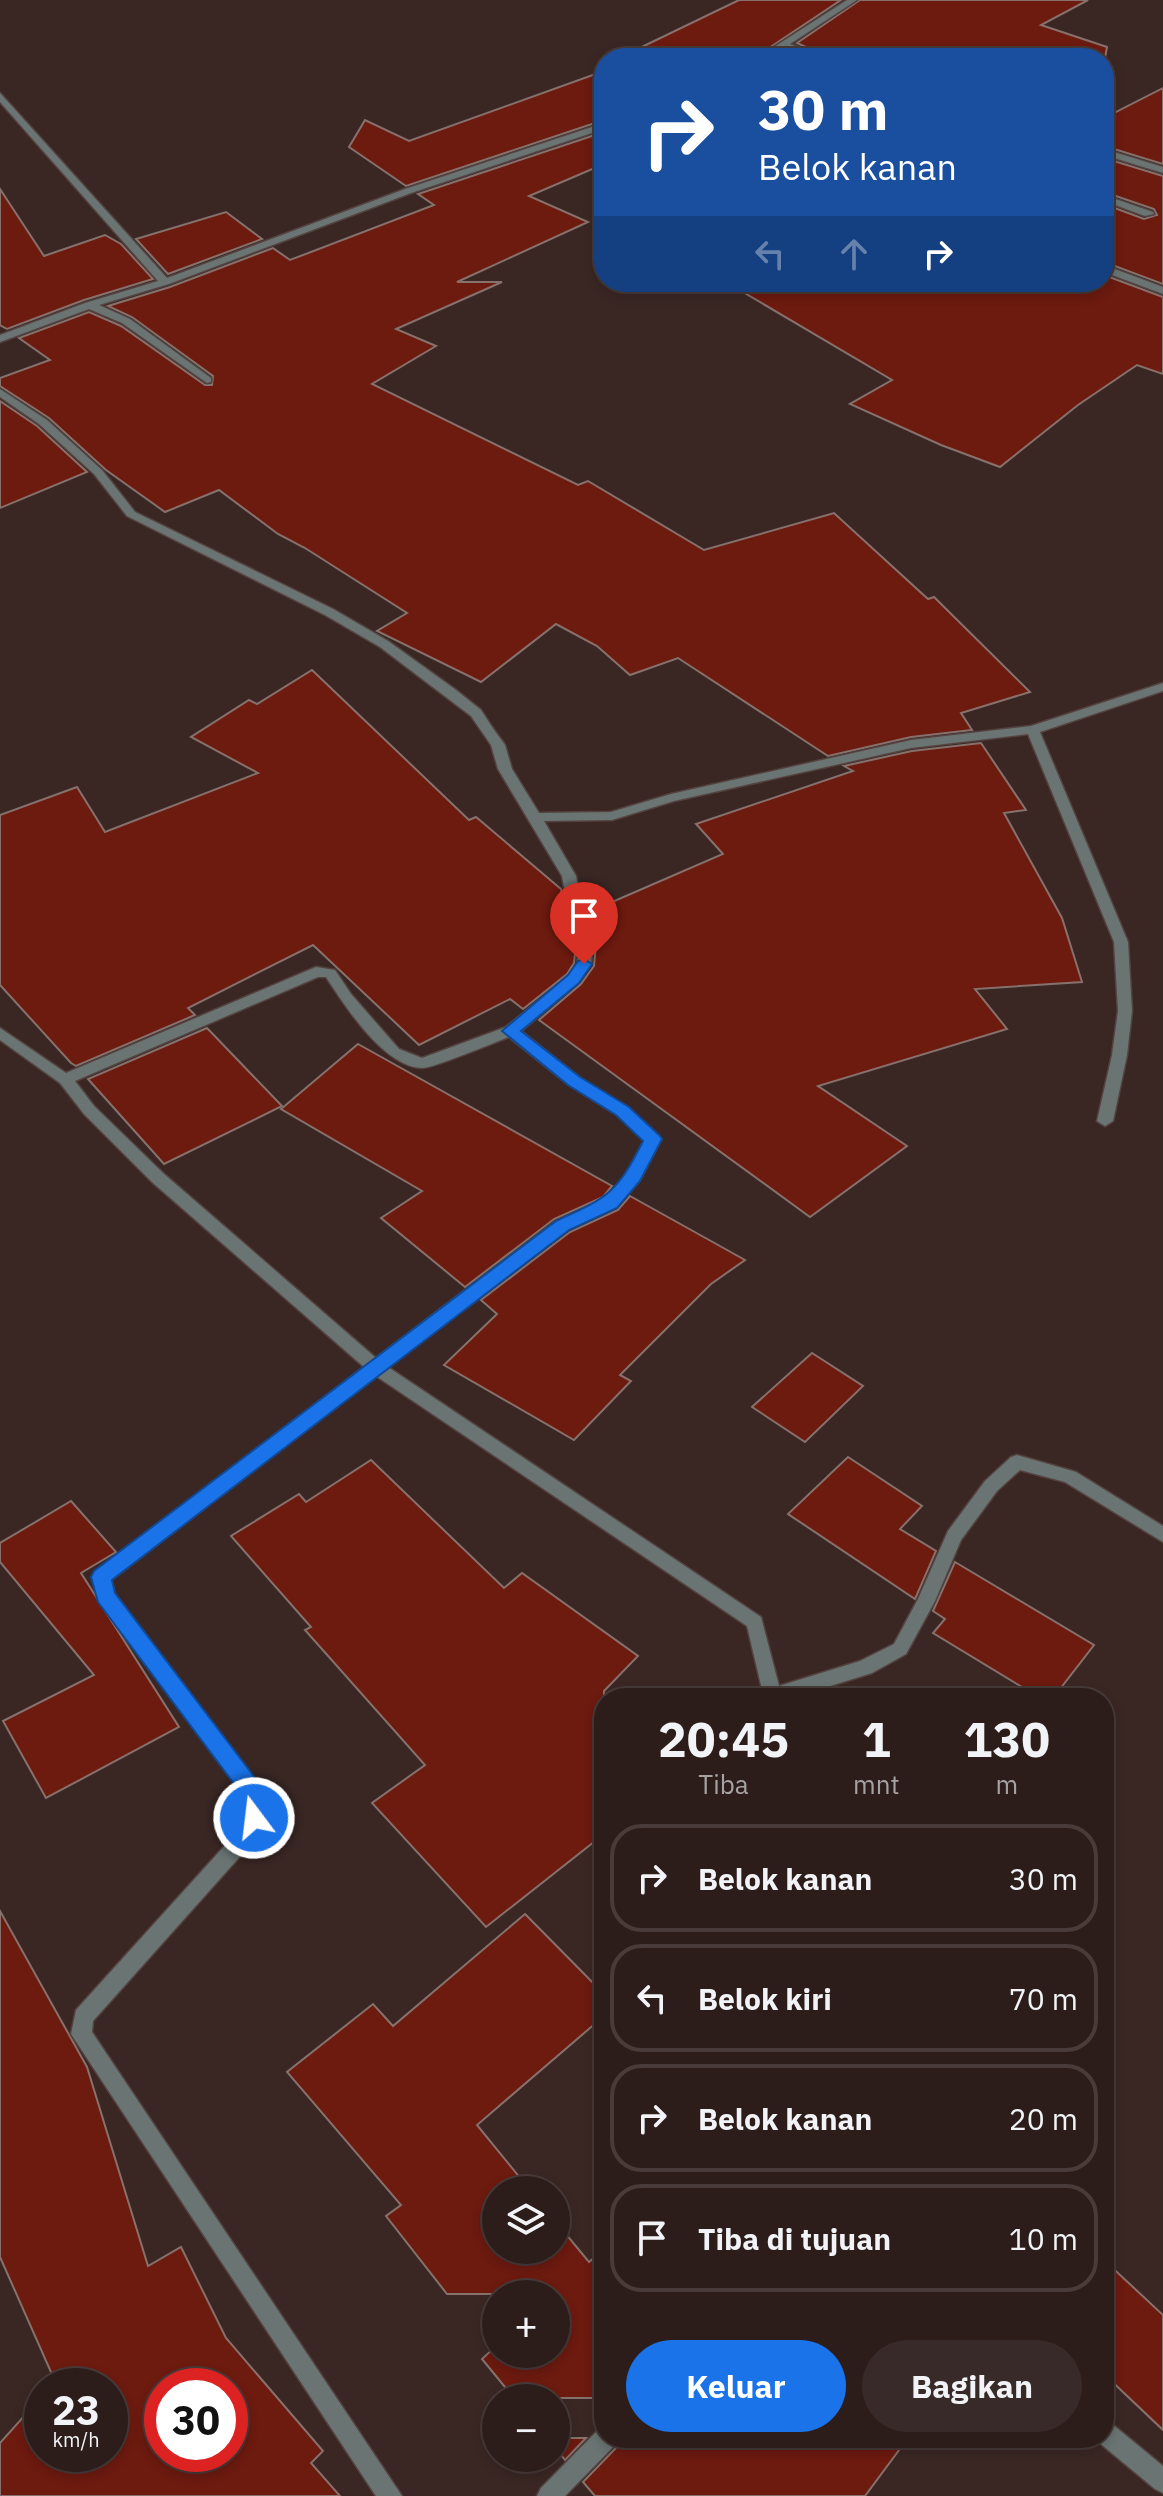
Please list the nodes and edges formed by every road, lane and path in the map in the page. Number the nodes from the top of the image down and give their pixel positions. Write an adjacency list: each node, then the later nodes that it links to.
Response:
1 (853, 0): 2 (street)
2 (783, 44): 3 (street); 4 (street)
3 (777, 48)
4 (794, 48)
5 (0, 96): 12 (street)
6 (594, 129): 12 (street)
7 (1114, 155): 8 (street)
8 (1163, 170)
9 (1114, 202): 10 (street)
10 (1149, 214)
11 (1114, 272): 13 (street)
12 (165, 282): 14 (street)
13 (1163, 291)
14 (89, 305): 15 (street); 16 (street)
15 (0, 339)
16 (207, 380)
17 (0, 392): 20 (street)
18 (1163, 687): 19 (street)
19 (1033, 730): 20 (street); 24 (street)
20 (535, 817): 21 (street)
21 (511, 1031): 23 (street); 25 (street)
22 (0, 1033): 23 (street)
23 (65, 1079): 25 (street)
24 (1105, 1121)
25 (375, 1367): 27 (street); 32 (street)
26 (1163, 1535): 28 (street)
27 (771, 1688)
28 (801, 1688)
29 (1114, 2440): 31 (street)
30 (596, 2448): 33 (street)
31 (1163, 2481)
32 (390, 2496)
33 (549, 2496)

